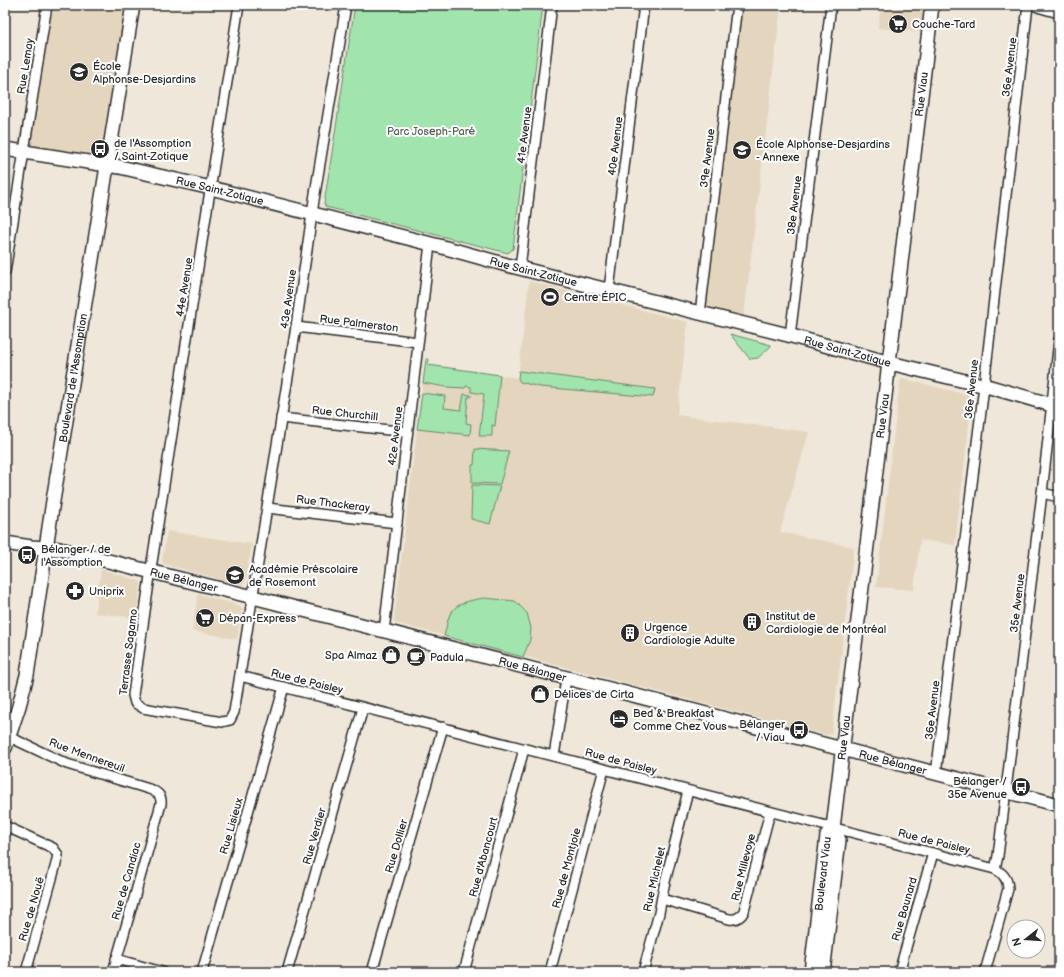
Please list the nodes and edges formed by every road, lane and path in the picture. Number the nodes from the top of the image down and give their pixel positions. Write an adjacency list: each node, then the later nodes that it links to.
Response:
1 (47, 5): 14 (street, Rue Lemay)
2 (133, 5): 15 (street, Boulevard de l'Assomption)
3 (239, 5): 16 (street, 44e Avenue)
4 (346, 5): 17 (street, 43e Avenue)
5 (552, 5): 19 (street, 41e Avenue)
6 (644, 5): 21 (street, 40e Avenue)
7 (737, 5): 22 (street, 39e Avenue)
8 (830, 5): 24 (street, 38e Avenue)
9 (932, 5): 27 (street, Rue Viau)
10 (1028, 5): 28 (street, 36e Avenue)
11 (1038, 5): 12 (street)
12 (1059, 11)
13 (5, 149): 14 (street, Rue Saint-Zotique)
14 (24, 152): 15 (street, Rue Saint-Zotique); 20 (street, Rue Lemay)
15 (106, 165): 16 (street, Rue Saint-Zotique); 37 (street, Boulevard de l'Assomption)
16 (211, 188): 17 (street, Rue Saint-Zotique); 38 (street, 44e Avenue)
17 (312, 214): 18 (street, Rue Saint-Zotique); 23 (street, 43e Avenue)
18 (430, 244): 19 (street, Rue Saint-Zotique); 26 (street, 42e Avenue)
19 (520, 268): 21 (street, Rue Saint-Zotique)
20 (5, 272)
21 (609, 290): 22 (street, Rue Saint-Zotique)
22 (700, 314): 24 (street, Rue Saint-Zotique)
23 (296, 328): 26 (street, Rue Palmerston); 30 (street, 43e Avenue)
24 (790, 336): 27 (street, Rue Saint-Zotique)
25 (1059, 340): 29 (street, 35e Avenue)
26 (418, 342): 31 (street, 42e Avenue)
27 (890, 363): 28 (street, Rue Saint-Zotique); 48 (street, Rue Viau)
28 (984, 386): 29 (street, Rue Saint-Zotique); 51 (street, 36e Avenue)
29 (1055, 406): 32 (street, 35e Avenue)
30 (281, 418): 31 (street, Rue Churchill); 34 (street, 43e Avenue)
31 (407, 432): 35 (street, 42e Avenue)
32 (1042, 493): 33 (street); 53 (street, 35e Avenue)
33 (1059, 497)
34 (267, 508): 35 (street, Rue Thackeray); 39 (street, 43e Avenue)
35 (397, 523): 40 (street, 42e Avenue)
36 (5, 543): 37 (street, Rue Bélanger)
37 (46, 548): 38 (street, Rue Bélanger); 46 (street, Boulevard de l'Assomption)
38 (151, 572): 39 (street, Rue Bélanger); 41 (street, Terrasse Sagamo)
39 (252, 597): 40 (street, Rue Bélanger); 41 (street, Terrasse Sagamo)
40 (384, 631): 42 (street, Rue Bélanger)
41 (240, 676): 43 (street, Rue de Paisley)
42 (566, 679): 48 (street, Rue Bélanger); 49 (street)
43 (284, 687): 44 (street, Rue de Paisley); 66 (street, Rue Lisieux)
44 (363, 708): 45 (street, Rue de Paisley); 67 (street, Rue Verdier)
45 (442, 727): 47 (street, Rue de Paisley); 68 (street, Rue Dollier)
46 (6, 740): 54 (street, Rue Mennereuil)
47 (524, 749): 49 (street, Rue de Paisley); 69 (street, Rue d'Abancourt)
48 (842, 750): 51 (street, Rue Bélanger); 58 (street, Rue Viau)
49 (554, 756): 50 (street, Rue de Paisley)
50 (604, 770): 52 (street, Rue de Paisley); 70 (street, Rue de Montjoie)
51 (936, 774): 53 (street, Rue Bélanger)
52 (688, 791): 56 (street, Rue de Paisley); 61 (street, Rue Michelet)
53 (1006, 792): 55 (street, Rue Bélanger); 60 (street, 35e Avenue)
54 (160, 796): 62 (street, Rue de Candiac)
55 (1059, 806)
56 (770, 812): 58 (street, Rue de Paisley); 61 (street, Rue Millevoye)
57 (5, 826): 63 (street, Rue de Nouë)
58 (833, 828): 59 (street, Rue de Paisley); 72 (street, Boulevard Viau); 73 (street, Boulevard Viau)
59 (932, 853): 60 (street, Rue de Paisley); 74 (street, Rue Baunard)
60 (995, 869): 75 (street)
61 (662, 899): 71 (street, Rue Michelet)
62 (116, 959): 64 (street, Rue de Candiac); 65 (street)
63 (26, 972)
64 (113, 972)
65 (162, 972)
66 (202, 972)
67 (287, 972)
68 (372, 972)
69 (464, 972)
70 (550, 972)
71 (643, 972)
72 (811, 972)
73 (822, 972)
74 (899, 972)
75 (985, 972)

